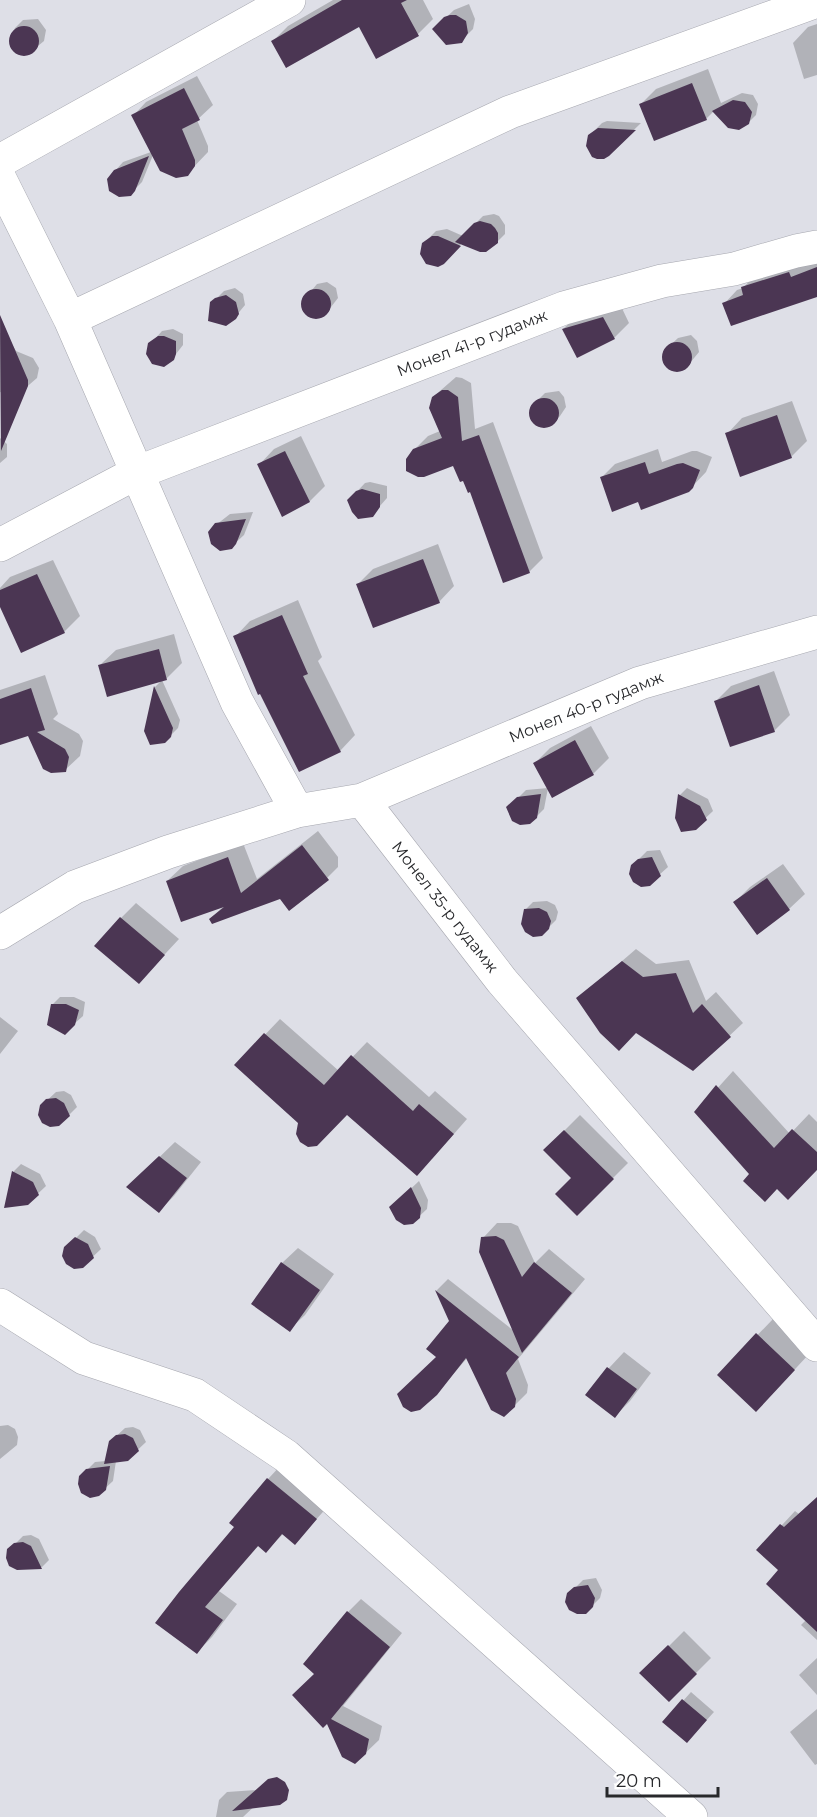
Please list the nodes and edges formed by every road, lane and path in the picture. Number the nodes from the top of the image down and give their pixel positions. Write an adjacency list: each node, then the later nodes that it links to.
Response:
1 (289, 0): 3 (street)
2 (817, 1): 6 (street)
3 (0, 161)
4 (0, 179): 6 (street)
5 (817, 247): 7 (street, Монел 41-р гудамж)
6 (70, 320): 7 (street)
7 (136, 473): 8 (street, Монел 41-р гудамж); 11 (street)
8 (0, 545)
9 (817, 632): 10 (street, Монел 40-р гудамж)
10 (362, 800): 11 (street); 14 (street, Монел 35-р гудамж)
11 (297, 811): 12 (street)
12 (0, 933)
13 (0, 1305): 15 (street)
14 (817, 1345)
15 (691, 1817)

